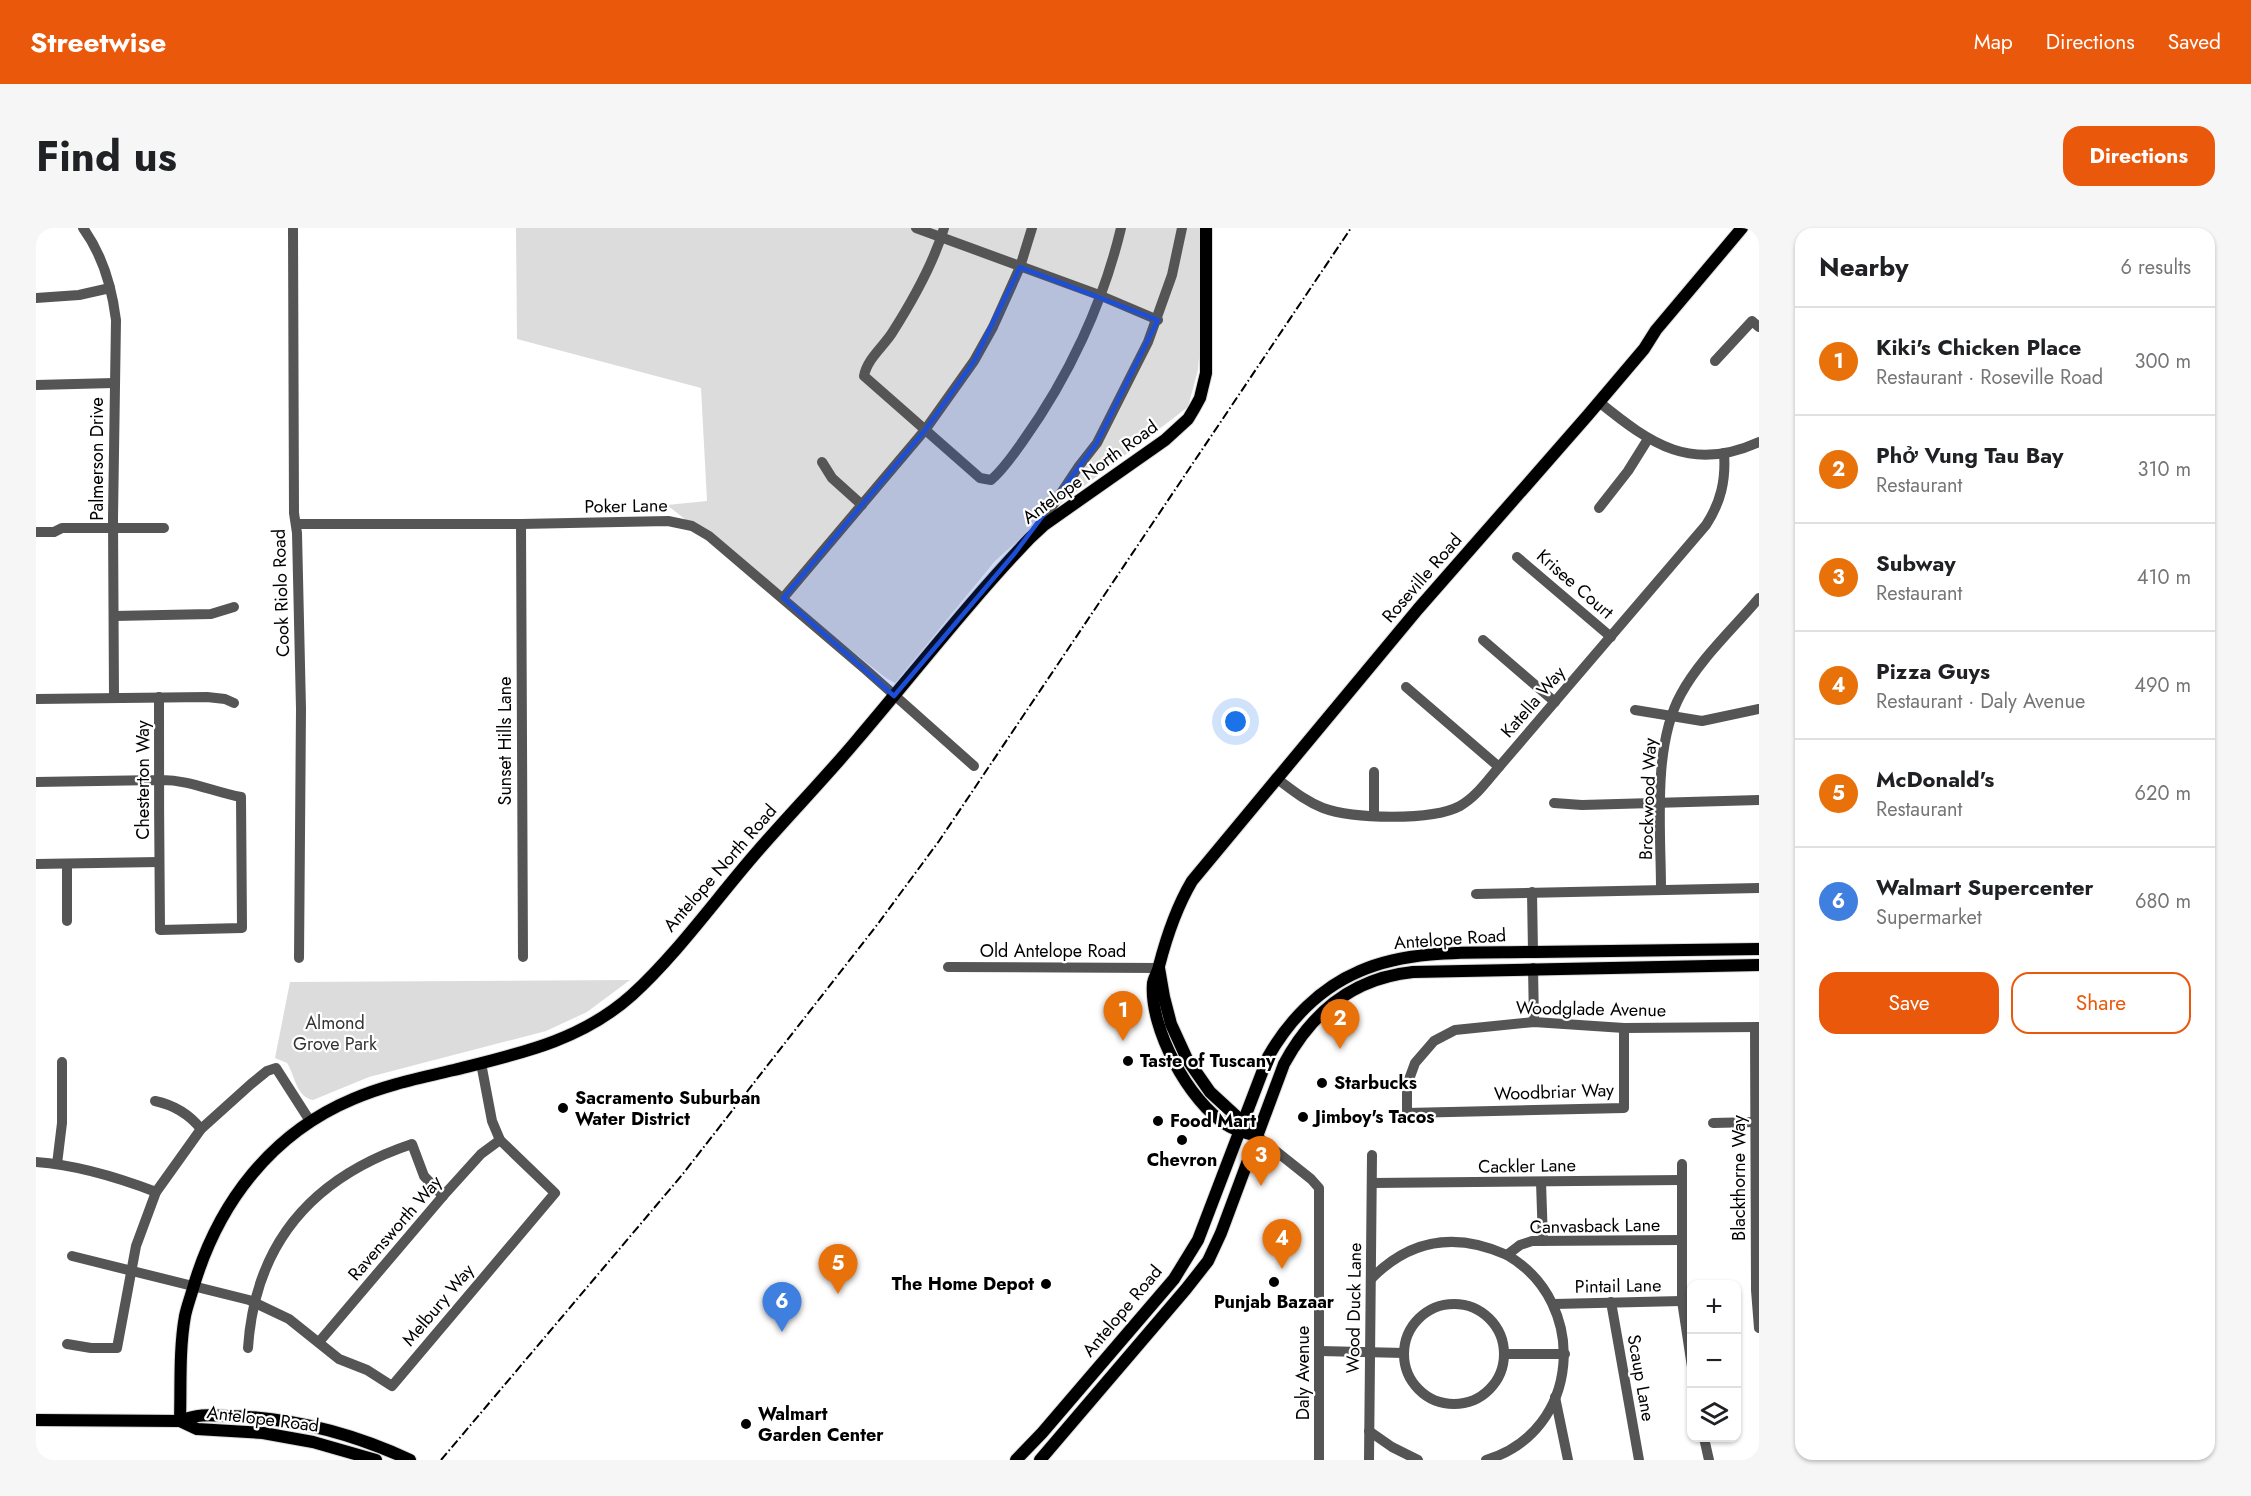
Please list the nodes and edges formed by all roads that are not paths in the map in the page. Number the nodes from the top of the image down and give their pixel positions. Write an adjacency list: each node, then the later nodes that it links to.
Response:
1 (83, 228): 11 (street, Palmerson Drive)
2 (293, 228): 27 (street, Cook Riolo Road)
3 (916, 228): 9 (street)
4 (1032, 228): 10 (street)
5 (1121, 228): 12 (street)
6 (1182, 228): 14 (street)
7 (1206, 228): 32 (main road, Antelope North Road)
8 (1742, 228): 19 (main road, Roseville Road)
9 (943, 233): 10 (street); 20 (street)
10 (1020, 267): 12 (street); 20 (street)
11 (110, 288): 13 (street); 17 (street, Palmerson Drive)
12 (1099, 296): 14 (street); 20 (street)
13 (36, 298)
14 (1158, 320): 32 (street)
15 (1759, 327): 16 (street)
16 (1715, 361)
17 (114, 383): 18 (street); 29 (street, Palmerson Drive)
18 (36, 384)
19 (1599, 402): 21 (street); 53 (main road, Roseville Road)
20 (925, 430): 25 (street)
21 (1648, 439): 23 (street); 26 (street)
22 (1759, 442): 23 (street)
23 (1724, 453): 38 (street, Katella Way)
24 (822, 462): 25 (street)
25 (862, 505): 34 (street)
26 (1599, 508)
27 (296, 524): 28 (street, Poker Lane); 72 (street, Cook Riolo Road)
28 (520, 524): 34 (street, Poker Lane); 71 (street, Sunset Hills Lane)
29 (113, 528): 30 (street); 31 (street); 37 (street, Palmerson Drive)
30 (164, 528)
31 (36, 532)
32 (1034, 534): 41 (main road, Antelope North Road)
33 (1517, 557): 38 (street, Krisee Court)
34 (783, 598): 41 (street, Poker Lane)
35 (1759, 598): 49 (street, Brockwood Way)
36 (234, 607): 37 (street)
37 (114, 616): 43 (street, Palmerson Drive)
38 (1611, 637): 45 (street, Katella Way)
39 (1483, 640): 45 (street)
40 (1406, 687): 51 (street)
41 (894, 696): 50 (street, Poker Lane); 82 (main road, Antelope North Road)
42 (159, 697): 43 (street); 46 (street); 54 (street, Chesterton Way)
43 (114, 698): 44 (street)
44 (36, 699)
45 (1555, 702): 51 (street, Katella Way)
46 (234, 703)
47 (1759, 709): 49 (street)
48 (1635, 710): 49 (street)
49 (1671, 716): 58 (street, Brockwood Way)
50 (974, 766)
51 (1499, 767): 59 (street, Katella Way)
52 (1374, 772): 59 (street)
53 (1276, 778): 59 (street, Katella Way); 75 (main road, Roseville Road)
54 (159, 780): 55 (street); 60 (street, Chesterton Way); 60 (street, Chesterton Way)
55 (36, 782)
56 (1759, 800): 58 (street)
57 (1554, 803): 58 (street)
58 (1661, 804): 64 (street, Brockwood Way)
59 (1374, 815)
60 (159, 862): 62 (street)
61 (36, 864): 62 (street)
62 (67, 864): 67 (street)
63 (1759, 888): 64 (street)
64 (1661, 889): 65 (street)
65 (1532, 892): 66 (street); 70 (street)
66 (1476, 894)
67 (67, 921)
68 (1759, 949): 69 (main road, Antelope Road)
69 (1583, 951): 70 (main road, Antelope Road); 76 (main road)
70 (1533, 952): 77 (main road); 88 (main road, Antelope Road)
71 (523, 957)
72 (299, 958)
73 (1759, 965): 76 (main road, Antelope Road)
74 (948, 967): 75 (street, Old Antelope Road)
75 (1159, 968): 88 (main road, Roseville Road)
76 (1533, 968): 77 (main road, Antelope Road); 78 (street)
77 (1484, 969): 90 (main road, Antelope Road)
78 (1533, 1022): 80 (street, Woodglade Avenue); 84 (street, Woodglade Avenue)
79 (1757, 1027): 80 (street, Woodglade Avenue); 86 (street, Blackthorne Way)
80 (1624, 1028): 84 (street, Woodbriar Way)
81 (62, 1062): 94 (street)
82 (481, 1063): 85 (main road, Antelope North Road); 91 (street, Melbury Way)
83 (155, 1101): 89 (street)
84 (1407, 1113)
85 (310, 1121): 89 (street); 107 (main road, Antelope North Road)
86 (1756, 1122): 87 (street); 112 (street, Blackthorne Way)
87 (1713, 1123)
88 (1241, 1126): 90 (main road, Roseville Road); 118 (main road, Antelope Road)
89 (201, 1129): 99 (street)
90 (1257, 1136): 117 (street, Daly Avenue); 125 (main road, Antelope Road)
91 (500, 1140): 100 (street, Ravensworth Way); 114 (street, Melbury Way)
92 (1372, 1155): 98 (street, Wood Duck Lane)
93 (36, 1162): 94 (street)
94 (57, 1164): 99 (street)
95 (1682, 1164): 96 (street)
96 (1681, 1180): 97 (street, Cackler Lane); 101 (street)
97 (1541, 1182): 98 (street, Cackler Lane); 102 (street)
98 (1372, 1184): 106 (street, Wood Duck Lane)
99 (156, 1192): 105 (street)
100 (442, 1196): 109 (street); 114 (street, Ravensworth Way)
101 (1682, 1240): 102 (street, Canvasback Lane); 108 (street)
102 (1543, 1241): 103 (street, Canvasback Lane)
103 (1508, 1254): 106 (street); 111 (street)
104 (72, 1256): 105 (street, Melbury Way)
105 (130, 1271): 107 (street, Melbury Way); 115 (street)
106 (1371, 1279): 119 (street, Wood Duck Lane)
107 (194, 1287): 109 (street, Melbury Way); 127 (main road, Antelope North Road)
108 (1682, 1301): 110 (street, Pintail Lane); 113 (street)
109 (254, 1302): 114 (street, Melbury Way); 116 (street)
110 (1611, 1302): 111 (street, Pintail Lane); 141 (street, Scaup Lane)
111 (1554, 1304): 122 (street)
112 (1759, 1328)
113 (1687, 1334)
114 (319, 1342)
115 (67, 1344)
116 (248, 1348)
117 (1320, 1351): 119 (street); 136 (street, Daly Avenue)
118 (1111, 1352): 124 (main road, Antelope Road); 125 (main road)
119 (1370, 1353): 120 (street); 128 (street, Wood Duck Lane)
120 (1404, 1353): 121 (street); 121 (street)
121 (1504, 1354): 122 (street)
122 (1565, 1354): 123 (street)
123 (1555, 1397): 130 (street); 140 (street)
124 (1067, 1404): 133 (main road, Antelope Road); 134 (main road)
125 (1086, 1408): 135 (main road, Antelope Road)
126 (36, 1420): 127 (main road, Antelope Road)
127 (180, 1421): 131 (main road, Antelope Road); 132 (main road, Antelope Road)
128 (1369, 1431): 137 (street, Wood Duck Lane); 138 (street)
129 (1705, 1442): 142 (street)
130 (1506, 1456): 139 (street)
131 (405, 1458)
132 (376, 1460)
133 (1016, 1460)
134 (1036, 1460)
135 (1040, 1460)
136 (1318, 1460)
137 (1369, 1460)
138 (1418, 1460)
139 (1486, 1460)
140 (1568, 1460)
141 (1639, 1460)
142 (1709, 1460)

